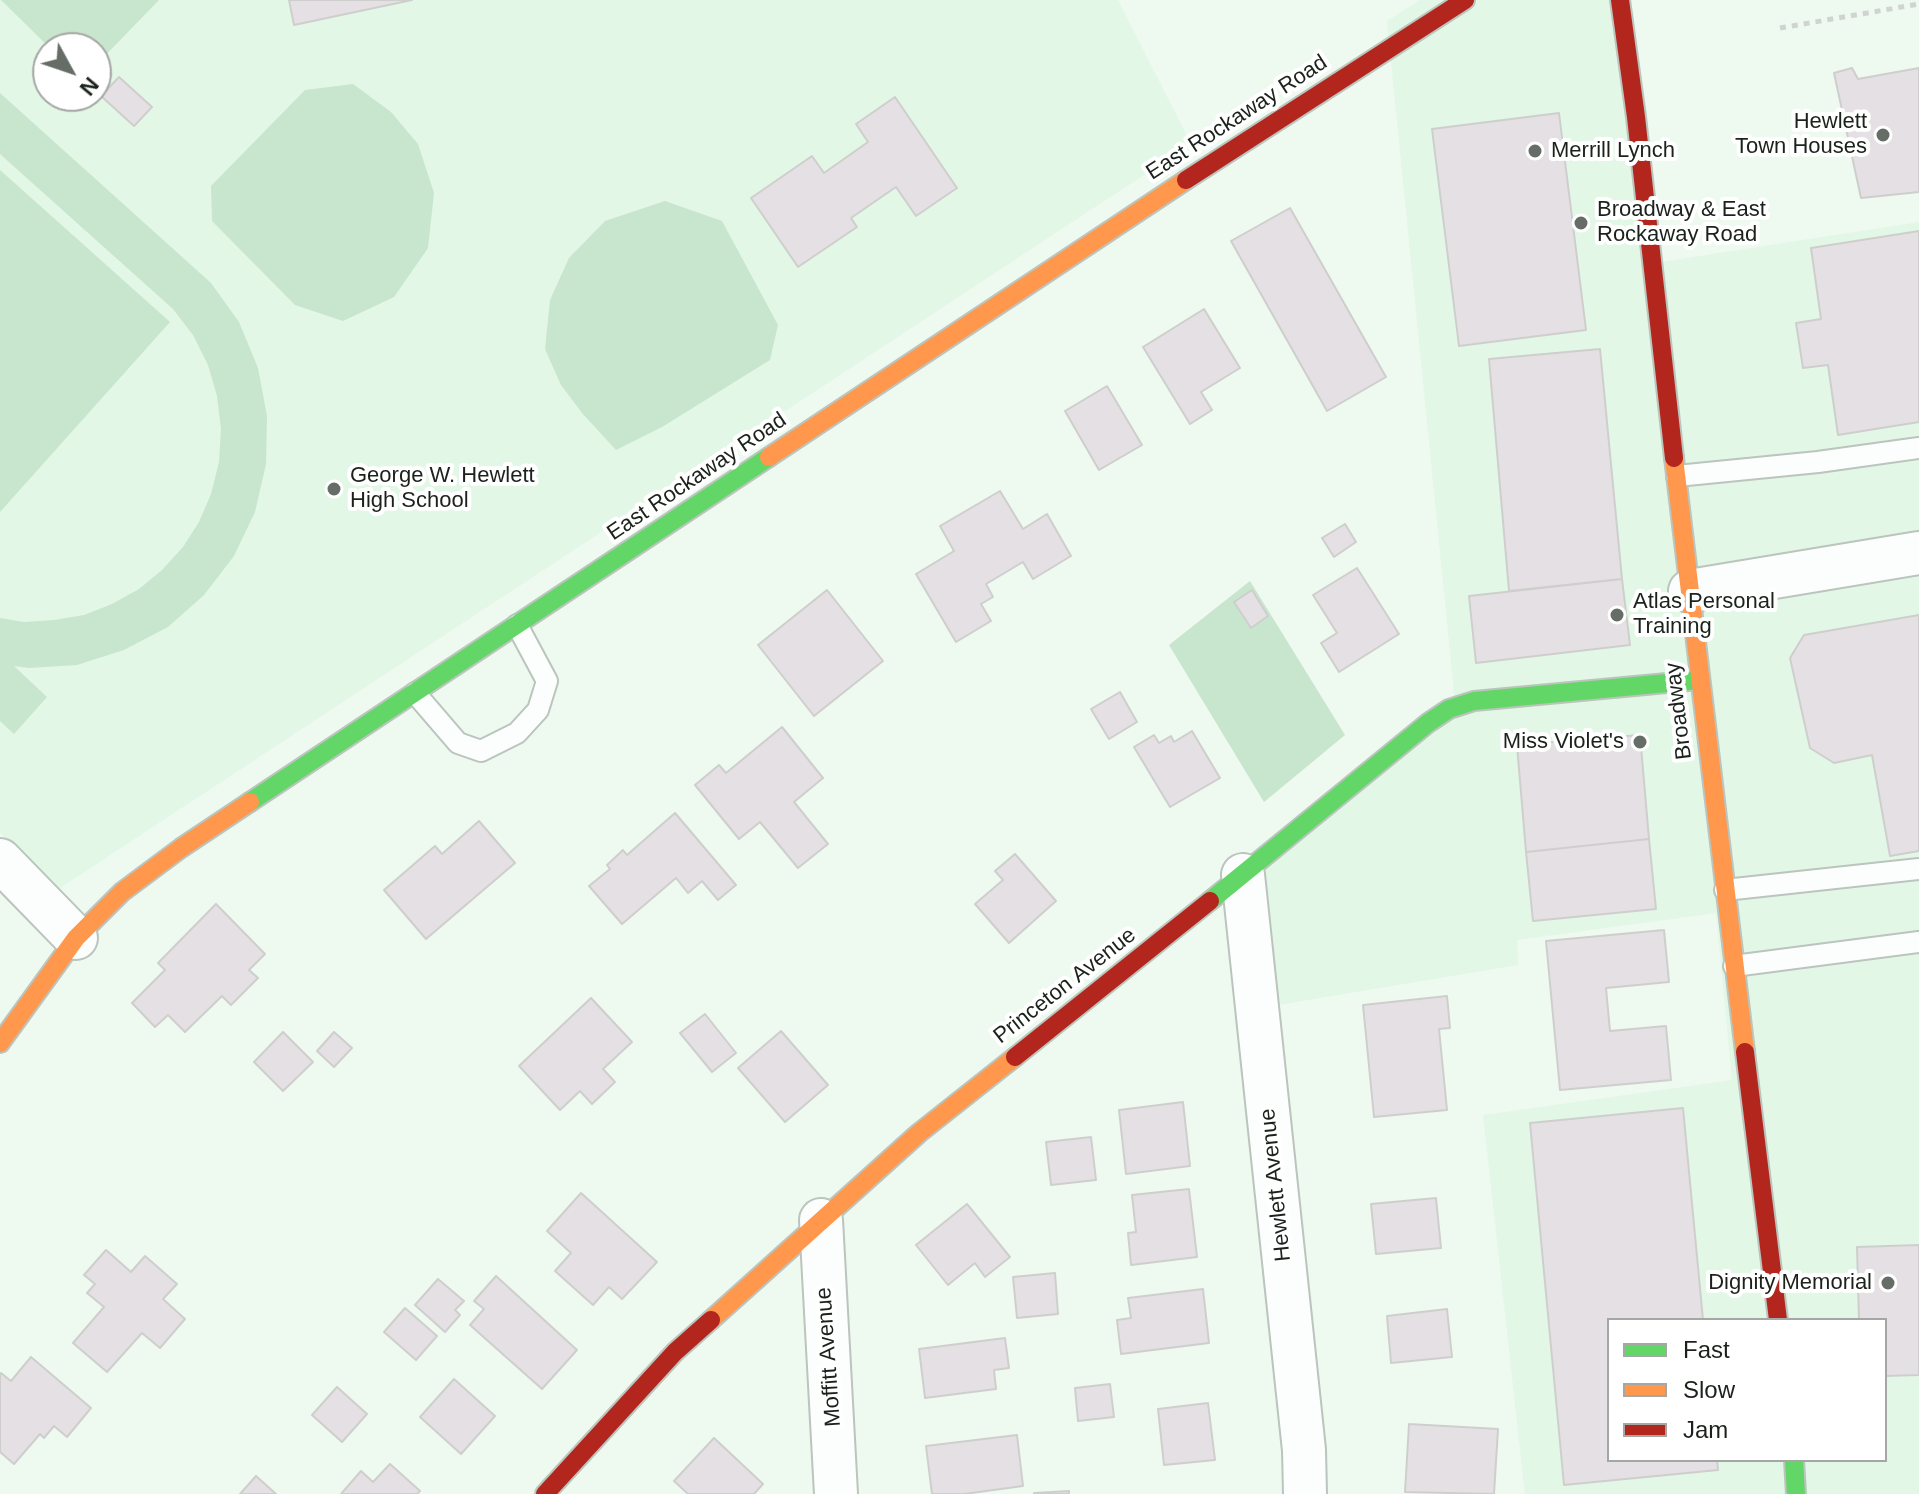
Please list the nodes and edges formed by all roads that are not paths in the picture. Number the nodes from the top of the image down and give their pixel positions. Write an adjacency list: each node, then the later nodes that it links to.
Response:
1 (1465, 0): 7 (main road, East Rockaway Road)
2 (1620, 0): 4 (main road, Broadway)
3 (1919, 448): 4 (lane)
4 (1677, 476): 6 (main road, Broadway)
5 (1919, 553): 6 (street)
6 (1690, 591): 8 (main road, Broadway)
7 (517, 625): 9 (main road, East Rockaway Road); 9 (lane)
8 (1699, 680): 12 (main road, Princeton Avenue); 13 (main road, Broadway)
9 (415, 693): 14 (main road, East Rockaway Road)
10 (0, 860): 14 (street)
11 (1919, 869): 13 (lane)
12 (1243, 875): 18 (main road, Princeton Avenue); 23 (street, Hewlett Avenue)
13 (1725, 890): 16 (main road, Broadway)
14 (76, 938): 17 (main road, East Rockaway Road)
15 (1919, 942): 16 (lane)
16 (1734, 966): 19 (main road, Broadway)
17 (0, 1043)
18 (821, 1220): 21 (main road, Princeton Avenue); 22 (street, Moffitt Avenue)
19 (1778, 1318)
20 (1794, 1462): 24 (main road)
21 (545, 1494)
22 (836, 1494)
23 (1305, 1494)
24 (1796, 1494)

